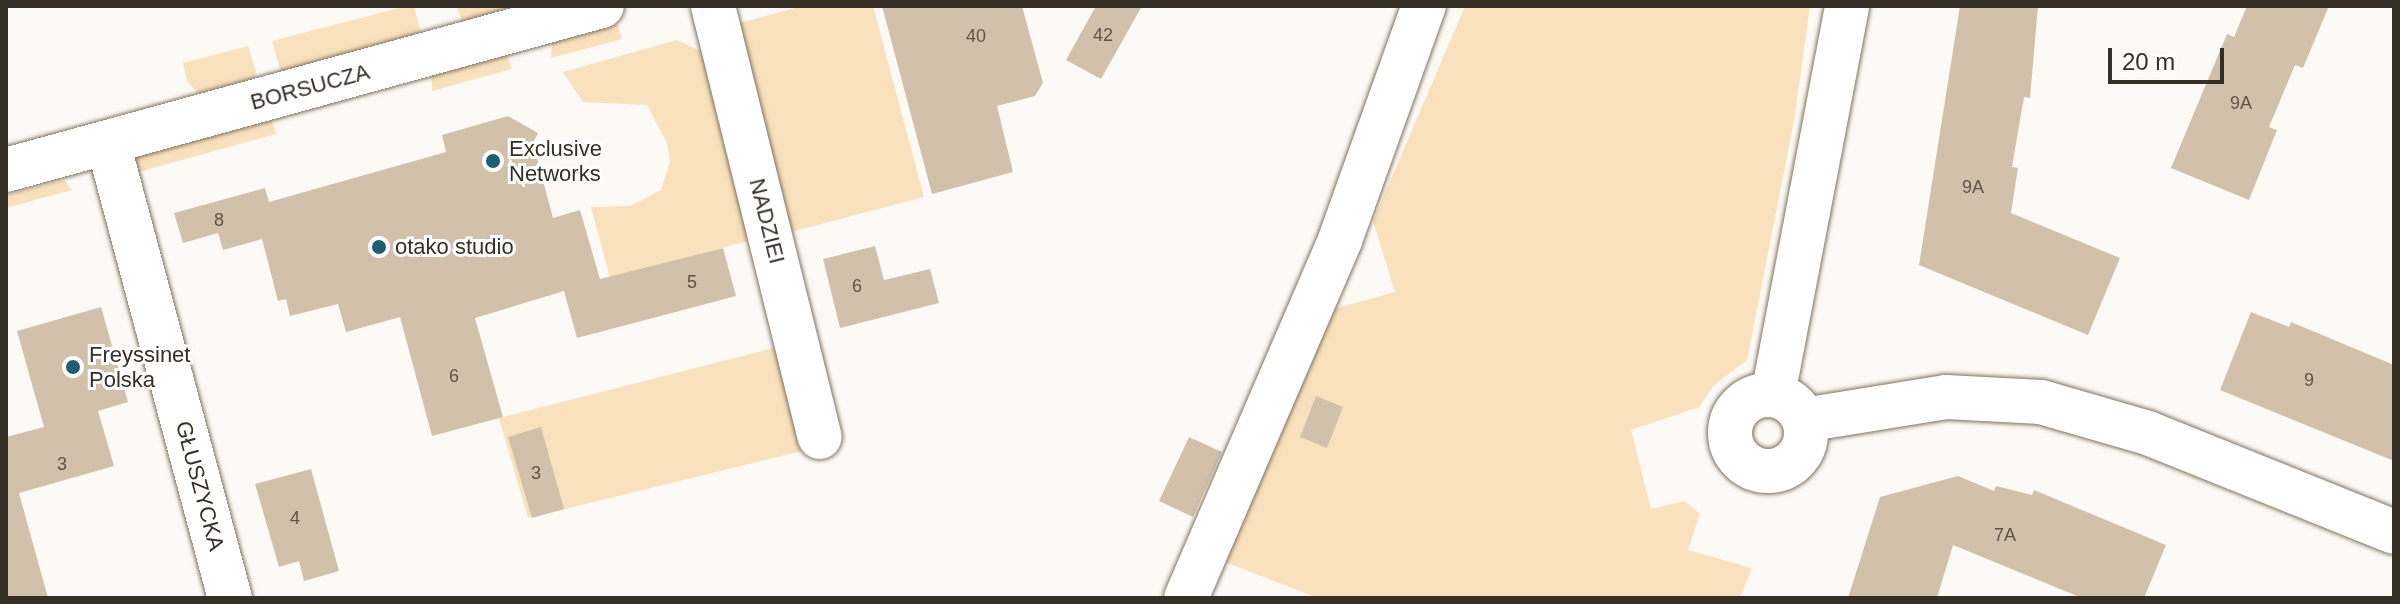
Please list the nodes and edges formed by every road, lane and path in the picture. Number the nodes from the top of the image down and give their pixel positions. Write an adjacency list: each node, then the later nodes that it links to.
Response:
1 (602, 6): 5 (street, BORSUCZA)
2 (713, 6): 7 (street, NADZIEI)
3 (1424, 6): 10 (street)
4 (1847, 6): 8 (street)
5 (108, 143): 6 (street, BORSUCZA); 9 (street, GŁUSZYCKA)
6 (10, 165)
7 (820, 437)
8 (2394, 532)
9 (230, 598)
10 (1186, 598)

